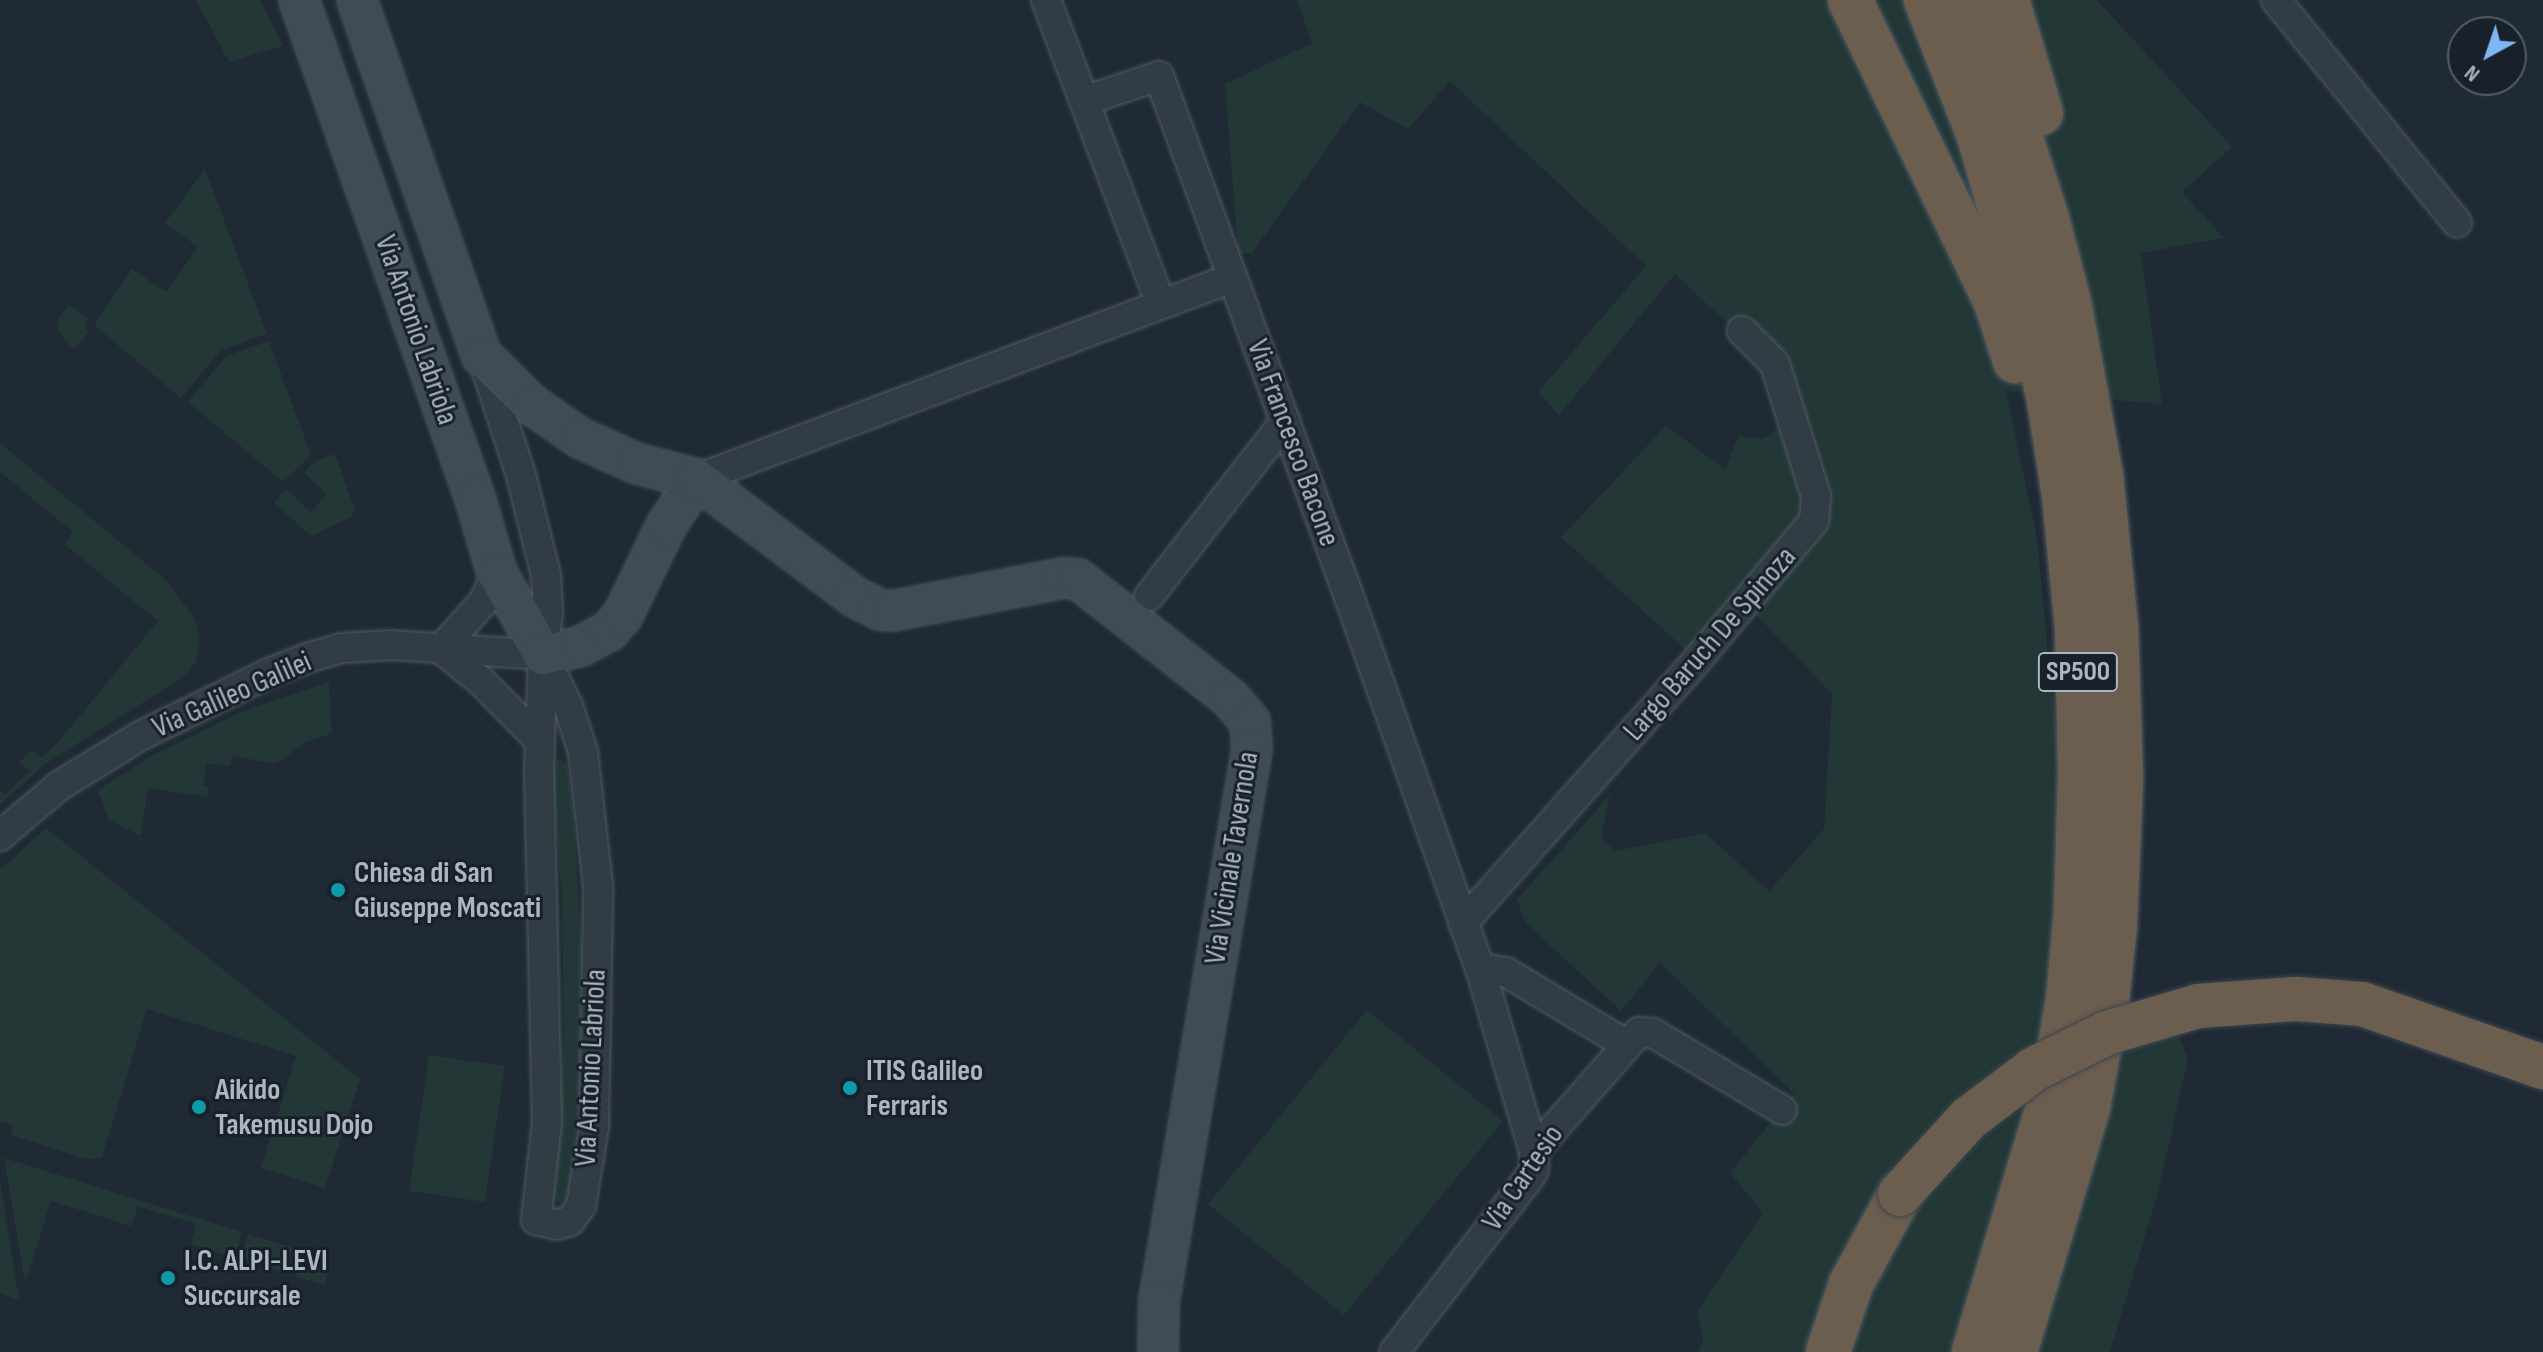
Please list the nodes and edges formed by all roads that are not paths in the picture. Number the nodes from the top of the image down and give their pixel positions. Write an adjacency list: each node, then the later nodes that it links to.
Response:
1 (299, 0): 18 (street, Via Antonio Labriola)
2 (357, 0): 14 (street, Via Antonio Labriola)
3 (1046, 0): 9 (street)
4 (1850, 0): 20 (highway)
5 (1926, 0): 20 (highway, SP500)
6 (1968, 0): 16 (highway, SP500)
7 (2007, 0): 16 (highway)
8 (2276, 0): 10 (street)
9 (1084, 101): 11 (street, Via Francesco Bacone); 12 (street)
10 (2457, 223)
11 (1232, 278): 12 (street); 15 (street, Via Francesco Bacone)
12 (1161, 304): 17 (street)
13 (1742, 331): 25 (street, Largo Baruch De Spinoza)
14 (482, 356): 17 (street); 22 (street, Via Antonio Labriola)
15 (1285, 421): 19 (street); 25 (street, Via Francesco Bacone)
16 (2101, 475): 35 (highway, SP500)
17 (697, 479): 22 (street); 31 (street, Via Vicinale Tavernola)
18 (497, 573): 21 (street); 22 (street, Via Antonio Labriola)
19 (1149, 596)
20 (2077, 628): 34 (highway, SP500)
21 (441, 649): 22 (street, Via Galileo Galilei); 23 (street); 24 (street, Via Galileo Galilei)
22 (543, 655): 23 (street, Via Antonio Labriola); 23 (street, Via Antonio Labriola)
23 (540, 741)
24 (0, 836)
25 (1463, 923): 26 (street, Via Francesco Bacone)
26 (1480, 968): 27 (street); 30 (street, Via Francesco Bacone)
27 (1627, 1045): 29 (street); 30 (street, Via Cartesio)
28 (2543, 1067): 33 (highway, bridge)
29 (1782, 1110)
30 (1534, 1151): 32 (street, Via Cartesio)
31 (1158, 1352)
32 (1394, 1352)
33 (1828, 1352)
34 (1974, 1352)
35 (2015, 1352)

